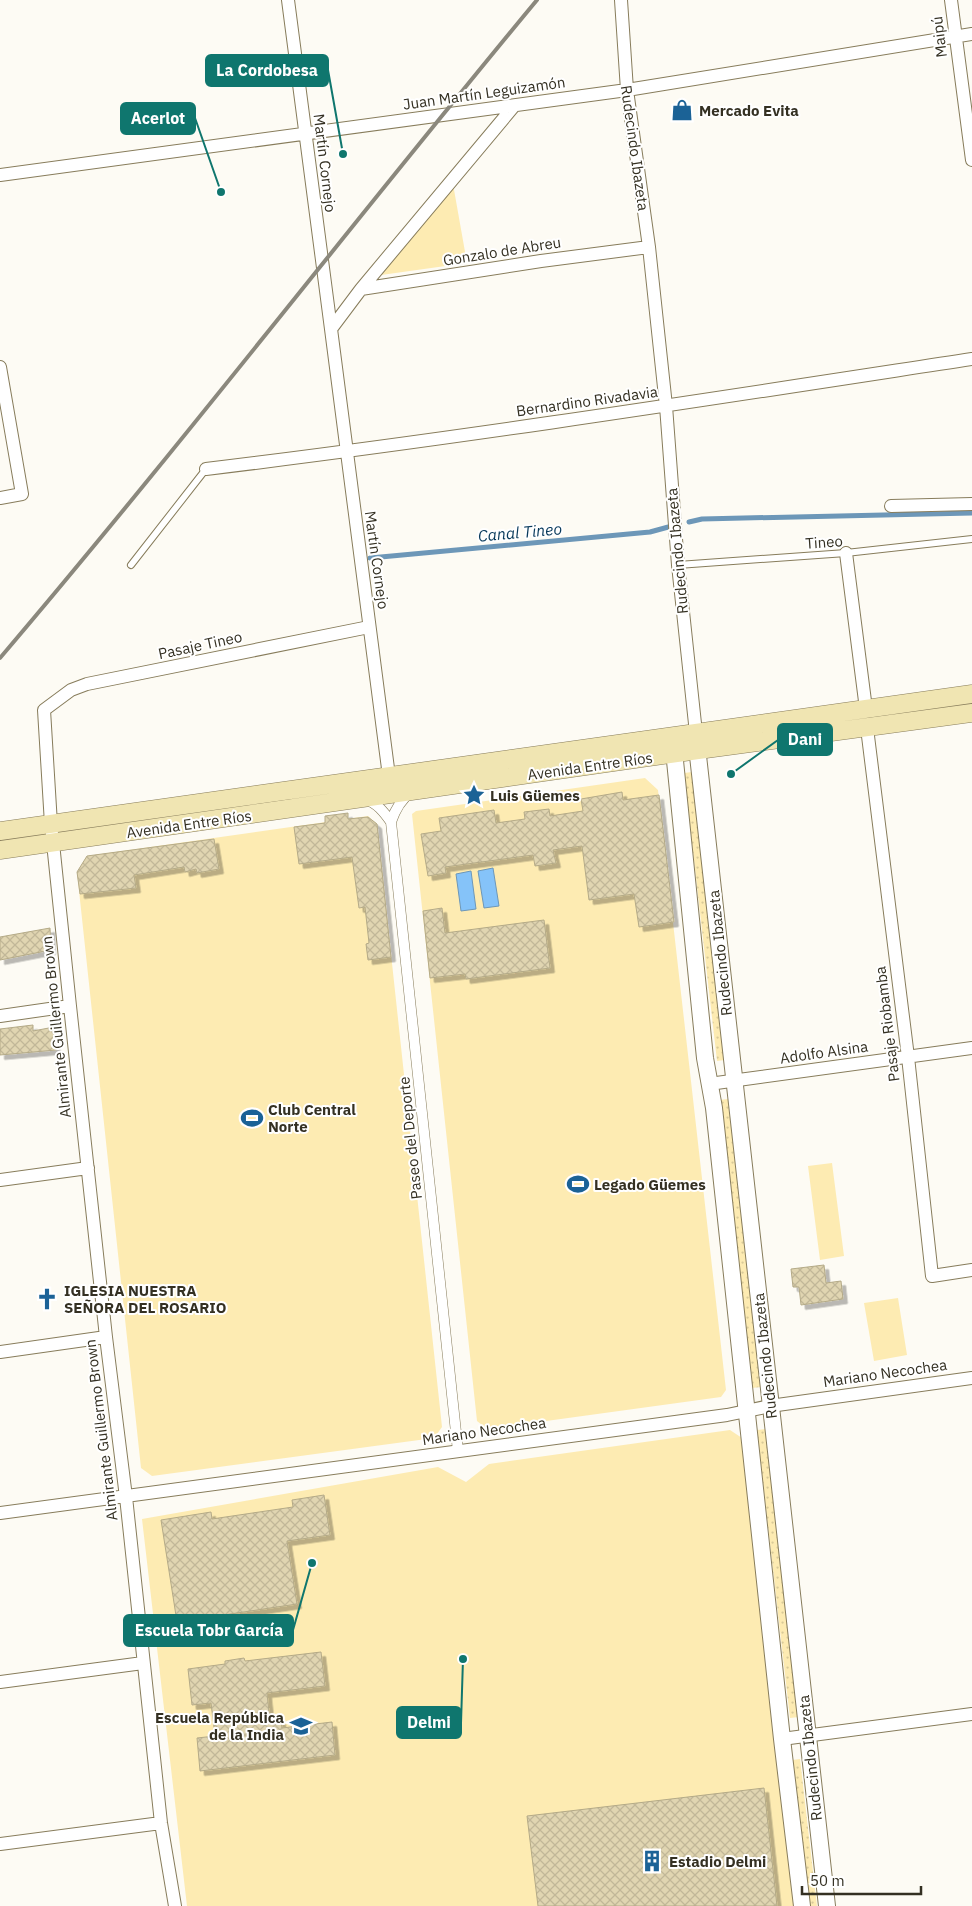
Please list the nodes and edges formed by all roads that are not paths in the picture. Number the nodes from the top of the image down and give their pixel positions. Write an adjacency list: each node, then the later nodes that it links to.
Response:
1 (288, 0): 8 (street, Martín Cornejo)
2 (621, 0): 6 (street, Rudecindo Ibazeta)
3 (951, 0): 5 (street, Maipú)
4 (972, 34): 5 (street, Juan Martín Leguizamón)
5 (955, 36): 6 (street, Juan Martín Leguizamón); 9 (street, Maipú)
6 (626, 90): 7 (street, Juan Martín Leguizamón); 11 (street, Rudecindo Ibazeta)
7 (514, 106): 8 (street, Juan Martín Leguizamón); 12 (street)
8 (305, 132): 10 (street, Juan Martín Leguizamón); 13 (street, Martín Cornejo)
9 (972, 160)
10 (0, 175)
11 (649, 247): 12 (street, Gonzalo de Abreu); 16 (street, Rudecindo Ibazeta)
12 (361, 289): 13 (street)
13 (331, 329): 17 (street, Martín Cornejo)
14 (972, 359): 16 (street, Bernardino Rivadavia)
15 (0, 371): 19 (street)
16 (666, 406): 17 (street, Bernardino Rivadavia); 25 (street, Rudecindo Ibazeta)
17 (346, 452): 18 (street, Bernardino Rivadavia); 26 (street, Martín Cornejo)
18 (206, 469): 24 (lane)
19 (0, 498)
20 (972, 504): 21 (street)
21 (891, 506)
22 (972, 539): 23 (lane, Tineo)
23 (846, 553): 25 (lane, Tineo); 28 (street)
24 (131, 565)
25 (678, 565): 32 (street, Rudecindo Ibazeta)
26 (369, 627): 29 (street, Pasaje Tineo); 34 (street, Martín Cornejo)
27 (972, 694): 28 (main road, Avenida Entre Ríos)
28 (866, 709): 32 (main road, Avenida Entre Ríos)
29 (44, 710): 38 (street, Almirante Guillermo Brown)
30 (972, 713): 31 (main road, Avenida Entre Ríos)
31 (867, 728): 32 (main road, Avenida Entre Ríos); 45 (street, Pasaje Riobamba)
32 (697, 742): 33 (main road, Avenida Entre Ríos); 46 (street, Rudecindo Ibazeta)
33 (673, 745): 34 (main road, Avenida Entre Ríos); 35 (main road, Avenida Entre Ríos); 47 (street, Rudecindo Ibazeta)
34 (390, 786): 35 (main road, Avenida Entre Ríos); 36 (main road, Avenida Entre Ríos); 38 (main road, Avenida Entre Ríos)
35 (412, 792): 37 (street)
36 (364, 798): 37 (street); 40 (main road, Avenida Entre Ríos)
37 (391, 822): 56 (street, Paseo del Deporte)
38 (51, 824): 39 (main road, Avenida Entre Ríos); 40 (street, Almirante Guillermo Brown)
39 (0, 831)
40 (53, 843): 41 (main road, Avenida Entre Ríos); 42 (street, Almirante Guillermo Brown)
41 (0, 850)
42 (70, 1006): 43 (street); 48 (street, Almirante Guillermo Brown)
43 (0, 1016)
44 (972, 1048): 45 (street, Adolfo Alsina)
45 (908, 1057): 46 (street, Adolfo Alsina); 50 (street, Pasaje Riobamba)
46 (734, 1080): 47 (street, Adolfo Alsina); 54 (street, Rudecindo Ibazeta)
47 (709, 1084): 55 (street, Rudecindo Ibazeta)
48 (88, 1168): 49 (street); 51 (street, Almirante Guillermo Brown)
49 (0, 1180)
50 (972, 1270)
51 (106, 1337): 52 (street); 57 (street, Almirante Guillermo Brown)
52 (0, 1352)
53 (972, 1378): 54 (street, Mariano Necochea)
54 (770, 1406): 55 (street, Mariano Necochea); 62 (street, Rudecindo Ibazeta)
55 (746, 1411): 56 (street, Mariano Necochea); 63 (street, Rudecindo Ibazeta)
56 (458, 1450): 57 (street, Mariano Necochea)
57 (126, 1497): 58 (street, Mariano Necochea); 59 (street, Almirante Guillermo Brown)
58 (0, 1513)
59 (143, 1663): 60 (street); 64 (street, Almirante Guillermo Brown)
60 (0, 1682)
61 (972, 1714): 62 (street)
62 (807, 1736): 63 (street); 68 (street, Rudecindo Ibazeta)
63 (782, 1739): 67 (street, Rudecindo Ibazeta)
64 (161, 1824): 65 (street); 66 (street, Almirante Guillermo Brown)
65 (0, 1844)
66 (175, 1906)
67 (802, 1906)
68 (827, 1906)

